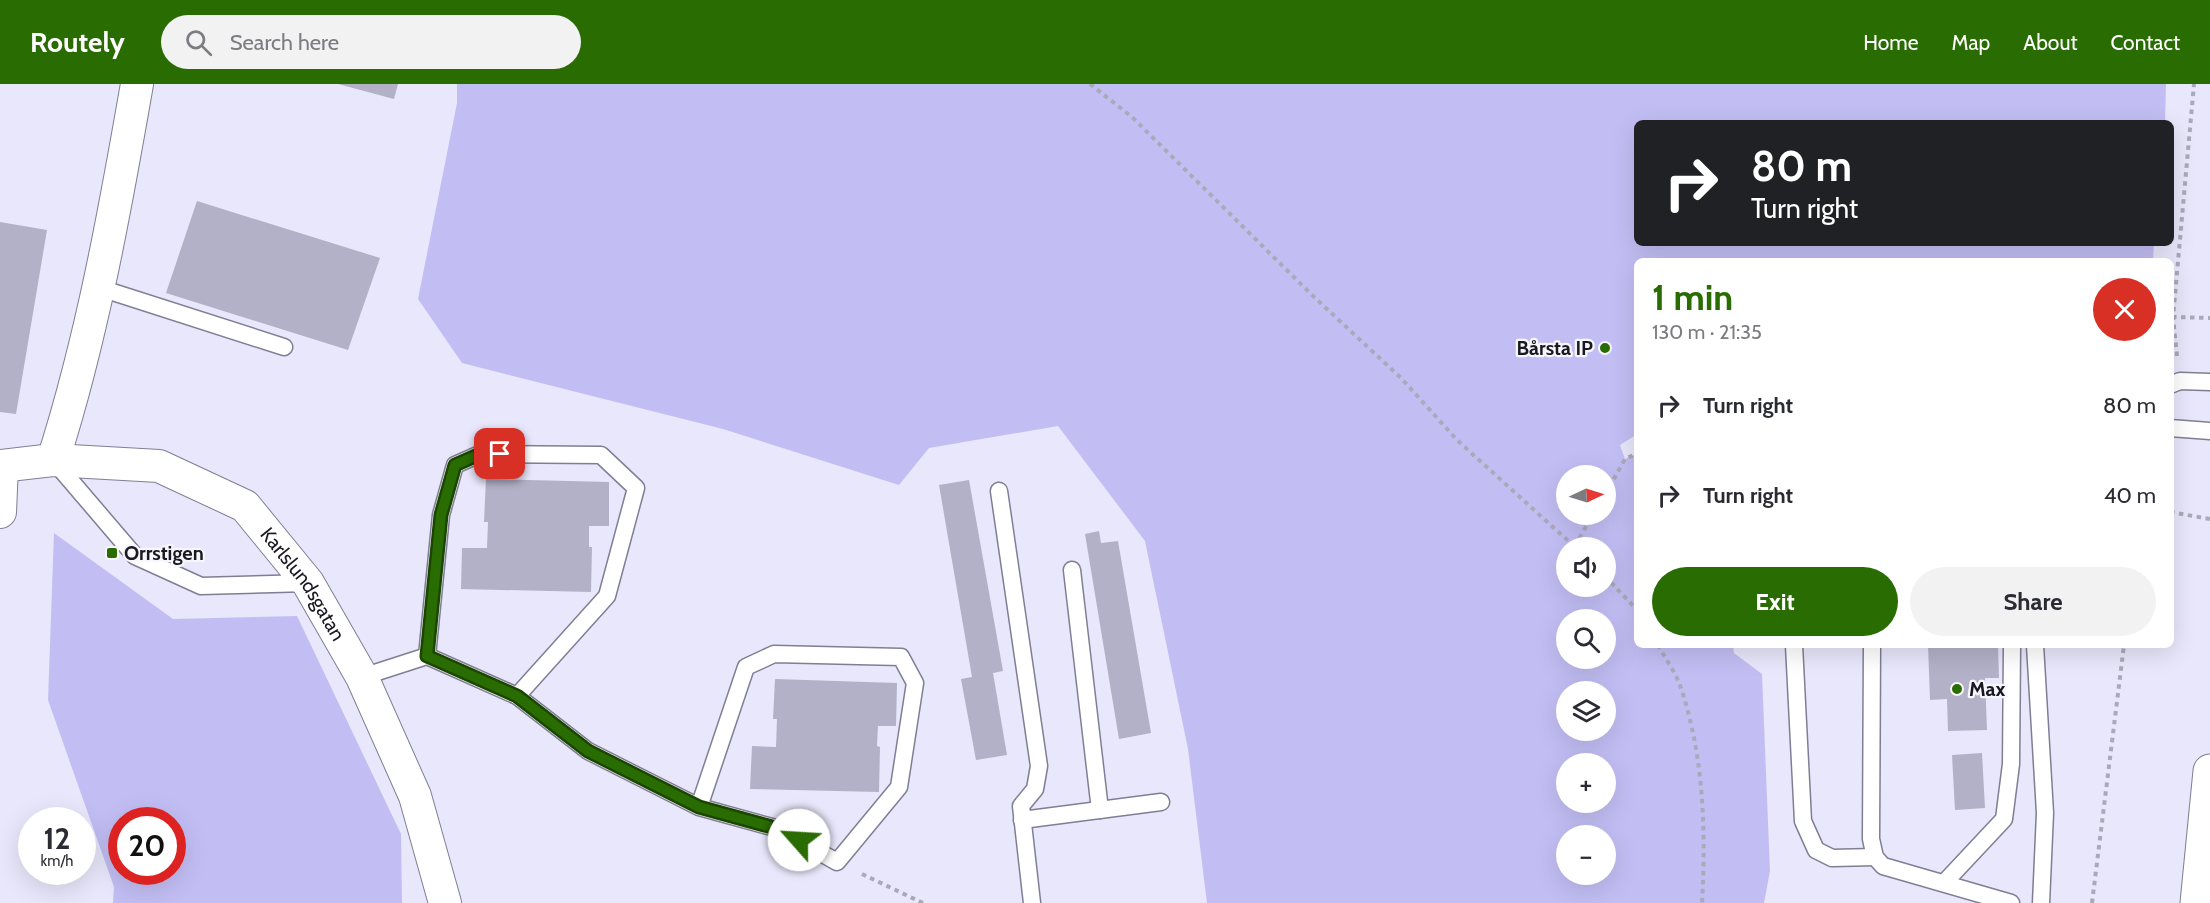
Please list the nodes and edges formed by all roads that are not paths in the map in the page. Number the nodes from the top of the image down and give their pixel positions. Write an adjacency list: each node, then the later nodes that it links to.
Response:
1 (128, 89): 2 (street)
2 (97, 287): 3 (lane); 8 (street)
3 (284, 347)
4 (2210, 382): 5 (lane)
5 (2175, 383)
6 (2174, 428): 7 (lane)
7 (2210, 430)
8 (53, 460): 9 (street, Karlslundsgatan); 13 (street, Karlslundsgatan); 13 (lane)
9 (1, 466): 11 (street)
10 (999, 491): 25 (lane)
11 (0, 512)
12 (1072, 570): 24 (lane)
13 (308, 583): 19 (street, Karlslundsgatan)
14 (1794, 648): 26 (lane)
15 (1872, 648): 26 (lane)
16 (2012, 648): 27 (lane)
17 (2035, 648): 31 (lane)
18 (427, 656): 19 (lane); 20 (lane); 20 (lane)
19 (362, 677): 28 (street, Karlslundsgatan)
20 (517, 696): 23 (lane)
21 (2210, 771): 32 (main road)
22 (1161, 802): 24 (lane)
23 (699, 807): 23 (lane)
24 (1100, 810): 25 (lane)
25 (1022, 820): 29 (lane)
26 (1875, 856): 27 (lane)
27 (1944, 884): 30 (lane)
28 (446, 902)
29 (1032, 903)
30 (2011, 903)
31 (2041, 903)
32 (2197, 903)

